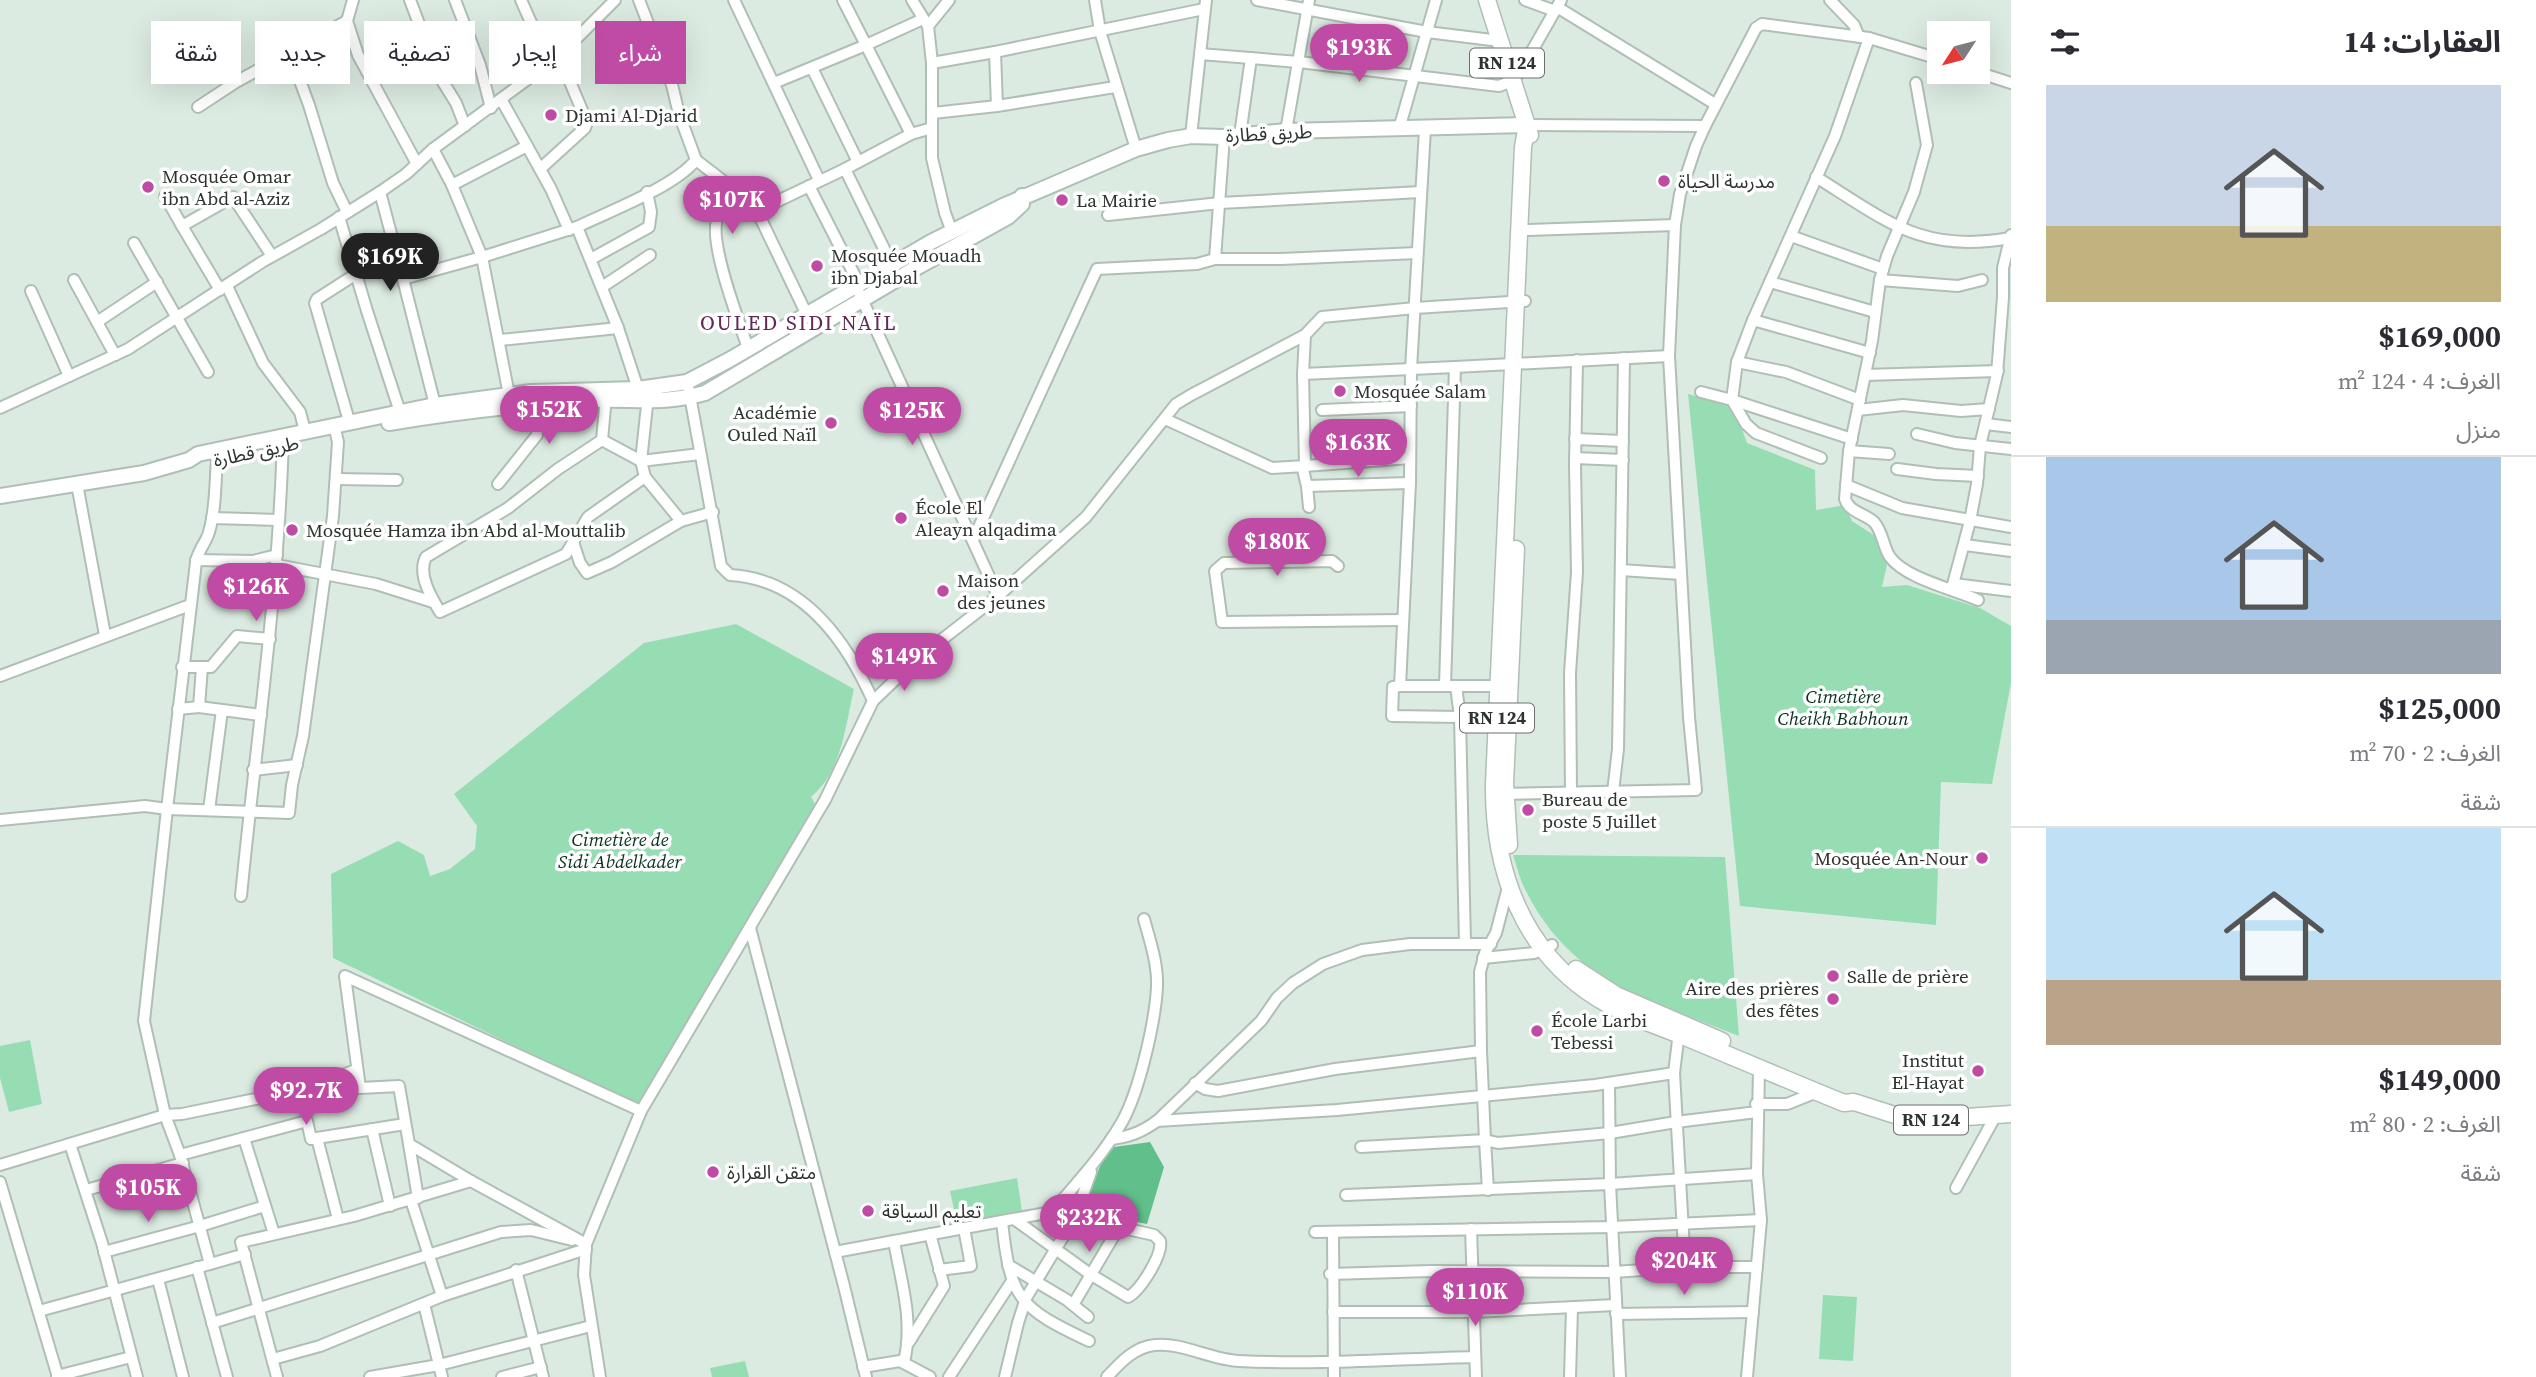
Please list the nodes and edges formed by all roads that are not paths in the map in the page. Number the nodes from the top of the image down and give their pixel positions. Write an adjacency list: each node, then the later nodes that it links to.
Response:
1 (353, 0): 20 (street)
2 (410, 0): 55 (street)
3 (455, 0): 52 (street)
4 (522, 0): 21 (street)
5 (615, 0): 26 (street)
6 (639, 0): 68 (street)
7 (734, 0): 41 (street)
8 (843, 0): 29 (street)
9 (912, 0): 22 (street)
10 (949, 0): 22 (street)
11 (1096, 0): 24 (street)
12 (1257, 0): 18 (street)
13 (1436, 0): 25 (street)
14 (1487, 0): 28 (main road, RN 124)
15 (1525, 0): 19 (street)
16 (1830, 0): 27 (street)
17 (1205, 4): 24 (street); 31 (street)
18 (1308, 4): 25 (street); 34 (street)
19 (1558, 6): 40 (street); 49 (street)
20 (347, 21)
21 (531, 21)
22 (925, 23): 29 (street); 35 (street)
23 (350, 30): 70 (street)
24 (1100, 31): 30 (street); 47 (street)
25 (1427, 32): 28 (street); 38 (street)
26 (581, 34)
27 (1864, 37): 32 (street); 49 (street); 73 (street)
28 (1500, 41): 40 (main road, RN 124)
29 (866, 45): 36 (street); 61 (street)
30 (995, 52): 35 (street); 50 (street)
31 (1200, 54): 33 (street); 62 (street)
32 (1927, 55)
33 (1251, 58): 34 (street); 63 (street)
34 (1299, 62): 38 (street); 60 (street)
35 (932, 63): 53 (street)
36 (812, 68): 41 (street); 69 (street)
37 (255, 72): 51 (street)
38 (1417, 75): 40 (street); 58 (street)
39 (1990, 76): 43 (street)
40 (1513, 81): 54 (main road, RN 124)
41 (774, 83): 74 (street)
42 (1916, 83): 89 (street)
43 (2011, 83)
44 (301, 84): 84 (street)
45 (522, 84): 48 (street)
46 (571, 84): 71 (street)
47 (1115, 87): 50 (street); 67 (street)
48 (502, 99): 52 (street); 65 (street)
49 (1715, 104): 56 (street)
50 (997, 106): 53 (street)
51 (198, 107)
52 (491, 108): 55 (street)
53 (933, 113): 57 (street)
54 (1527, 125): 56 (street); 59 (main road, طريق قطارة); 90 (main road, RN 124); 114 (main road, RN 124)
55 (465, 126): 66 (street)
56 (1706, 127): 86 (street)
57 (933, 128): 61 (street); 91 (street)
58 (1399, 129): 59 (main road, طريق قطارة); 60 (main road, طريق قطارة)
59 (1424, 129): 78 (street)
60 (1286, 131): 63 (main road, طريق قطارة)
61 (911, 134): 69 (street)
62 (1191, 135): 64 (main road, طريق قطارة); 67 (main road, طريق قطارة)
63 (1240, 135): 64 (main road, طريق قطارة)
64 (1224, 136): 82 (street)
65 (527, 146): 71 (street); 75 (street)
66 (433, 149): 70 (street); 75 (street)
67 (1136, 149): 79 (main road, طريق قطارة)
68 (696, 160): 77 (street); 81 (street)
69 (858, 162): 72 (street)
70 (417, 164): 76 (street)
71 (540, 169): 88 (street)
72 (845, 169): 74 (street); 101 (street)
73 (1816, 177): 89 (street); 92 (street)
74 (814, 183): 83 (street); 109 (street)
75 (452, 185): 98 (street)
76 (380, 192): 84 (street); 104 (street)
77 (647, 192): 88 (street); 99 (street)
78 (1420, 192): 82 (street); 95 (street)
79 (1022, 196): 91 (main road, طريق قطارة); 113 (main road, طريق قطارة)
80 (165, 197): 87 (street)
81 (748, 201): 83 (street); 124 (street)
82 (1220, 203): 85 (street); 100 (street)
83 (757, 211): 117 (street)
84 (343, 215): 97 (street); 102 (street)
85 (1108, 215)
86 (1675, 225): 90 (street); 127 (street)
87 (182, 226): 97 (street); 111 (street)
88 (573, 228): 98 (street); 99 (street)
89 (1898, 228): 93 (street); 103 (street)
90 (1528, 230): 114 (main road, RN 124)
91 (952, 232): 101 (main road, طريق قطارة)
92 (1791, 236): 103 (street); 108 (street)
93 (2010, 236): 134 (street)
94 (134, 243): 107 (street)
95 (1417, 253): 100 (street); 115 (street)
96 (650, 255): 110 (street)
97 (271, 256): 111 (street)
98 (482, 257): 104 (street); 123 (street)
99 (592, 258): 110 (street)
100 (1215, 259): 194 (street)
101 (892, 265): 109 (main road, طريق قطارة)
102 (356, 274): 152 (street); 155 (street)
103 (1881, 274): 106 (street); 116 (street)
104 (403, 279): 146 (street)
105 (74, 280): 120 (street)
106 (1982, 280)
107 (157, 282): 118 (street); 120 (street)
108 (1770, 282): 116 (street); 119 (street)
109 (857, 285): 113 (street); 117 (main road, طريق قطارة)
110 (602, 287): 121 (street)
111 (223, 288): 118 (street); 157 (street)
112 (31, 291): 138 (street)
113 (862, 301): 139 (main road, طريق قطارة); 194 (street)
114 (1520, 302): 115 (street); 131 (main road, RN 124)
115 (1415, 307): 122 (street); 133 (street)
116 (1875, 312): 125 (street)
117 (807, 315): 124 (main road, طريق قطارة)
118 (178, 317): 126 (street); 135 (street)
119 (1753, 320): 125 (street); 130 (street)
120 (97, 323): 126 (street)
121 (618, 328): 123 (street); 141 (street)
122 (1305, 335): 136 (street); 153 (street)
123 (500, 340): 143 (street)
124 (748, 348): 139 (main road, طريق قطارة)
125 (1870, 353): 137 (street)
126 (115, 355): 138 (street)
127 (1669, 356): 128 (street); 202 (street)
128 (1624, 358): 129 (street); 163 (street)
129 (1577, 360): 131 (street); 159 (street)
130 (1737, 362): 145 (street); 147 (street)
131 (1518, 363): 132 (street); 218 (main road, RN 124)
132 (1455, 368): 133 (street); 217 (street)
133 (1411, 369): 136 (street); 148 (street)
134 (1998, 371): 137 (street); 150 (street)
135 (208, 372)
136 (1303, 374): 175 (street)
137 (1865, 375): 147 (street)
138 (69, 376): 149 (street)
139 (688, 390): 141 (main road, طريق قطارة); 167 (street)
140 (1701, 392): 145 (street)
141 (645, 393): 142 (main road, طريق قطارة); 174 (street)
142 (606, 394): 144 (main road, طريق قطارة); 162 (street)
143 (509, 395): 144 (main road, طريق قطارة); 146 (main road, طريق قطارة)
144 (533, 399): 155 (main road, طريق قطارة); 183 (street)
145 (1732, 400): 160 (street); 172 (street)
146 (435, 405): 152 (main road, طريق قطارة)
147 (1859, 405): 150 (street); 160 (street)
148 (1411, 406): 151 (street); 170 (street)
149 (0, 408)
150 (1989, 409): 154 (street)
151 (1322, 410)
152 (400, 412): 155 (main road, طريق قطارة)
153 (1166, 418): 175 (street); 206 (street)
154 (1986, 424): 156 (street); 164 (street)
155 (340, 427): 157 (main road, طريق قطارة); 161 (main road, طريق قطارة); 179 (street)
156 (2011, 427)
157 (305, 431): 161 (main road, طريق قطارة)
158 (1917, 435): 164 (street)
159 (1575, 439): 163 (street); 171 (street)
160 (1852, 439): 166 (street)
161 (283, 440): 169 (main road, طريق قطارة); 190 (street)
162 (602, 440): 174 (street); 208 (street)
163 (1623, 441): 173 (street)
164 (1980, 446): 165 (street); 177 (street)
165 (2011, 449)
166 (1849, 451): 168 (street); 184 (street)
167 (700, 454): 174 (street); 188 (street)
168 (1889, 454)
169 (215, 456): 182 (main road, طريق قطارة); 189 (street)
170 (1410, 458): 175 (street); 181 (street)
171 (1575, 458): 173 (street); 229 (street)
172 (1821, 458)
173 (1622, 460): 201 (street)
174 (641, 461): 178 (street)
175 (1303, 466): 185 (street)
176 (1897, 469): 177 (street)
177 (1978, 476): 192 (street)
178 (645, 477): 191 (street); 195 (street)
179 (337, 479): 180 (street); 203 (street)
180 (397, 480)
181 (1410, 483): 185 (street); 210 (street)
182 (77, 484): 186 (main road, طريق قطارة); 211 (street)
183 (498, 484)
184 (1846, 485): 192 (street); 204 (street)
185 (1307, 486): 187 (street)
186 (0, 496)
187 (1309, 507)
188 (713, 512): 191 (street); 219 (street)
189 (212, 518): 190 (street); 198 (street)
190 (278, 520): 199 (street)
191 (681, 521): 195 (street)
192 (1970, 521): 193 (street); 196 (street)
193 (2011, 527)
194 (973, 540): 206 (street)
195 (573, 542): 208 (street)
196 (1965, 545): 197 (street); 204 (street)
197 (2011, 551)
198 (196, 560): 199 (street); 209 (street)
199 (277, 560): 203 (street); 212 (street)
200 (1338, 566): 210 (street)
201 (1621, 570): 202 (street); 228 (street)
202 (1681, 574): 228 (street)
203 (325, 575): 208 (street); 226 (street)
204 (1953, 586): 205 (street); 207 (street)
205 (2011, 591)
206 (998, 596): 219 (street)
207 (1978, 600)
208 (433, 602)
209 (190, 605): 211 (street); 213 (street)
210 (1403, 620): 216 (street)
211 (105, 635): 215 (street)
212 (270, 639): 214 (street); 223 (street)
213 (182, 667): 214 (street); 221 (street)
214 (202, 667): 220 (street)
215 (0, 676)
216 (1400, 686): 217 (street); 225 (street)
217 (1451, 686): 218 (street); 225 (street)
218 (1504, 686): 224 (main road, RN 124); 230 (main road, RN 124)
219 (873, 701): 238 (street)
220 (199, 707): 221 (street); 222 (street)
221 (178, 709): 231 (street)
222 (222, 710): 223 (street); 232 (street)
223 (261, 715): 227 (street)
224 (1497, 716): 225 (street); 230 (main road, RN 124)
225 (1460, 718): 239 (street)
226 (297, 765): 227 (street); 233 (street)
227 (254, 770): 233 (street)
228 (1614, 792): 229 (street)
229 (1571, 793): 230 (street)
230 (1499, 794): 235 (main road, RN 124); 241 (main road, RN 124)
231 (167, 808): 232 (street); 234 (street); 256 (street)
232 (209, 810): 233 (street)
233 (249, 812): 236 (street)
234 (0, 820)
235 (1508, 887): 240 (street); 241 (main road, RN 124)
236 (241, 896)
237 (1144, 919): 264 (street)
238 (750, 928): 254 (street); 303 (street)
239 (1465, 944): 240 (street); 248 (street)
240 (1490, 944): 242 (street)
241 (1547, 948): 242 (street); 243 (main road, RN 124)
242 (1483, 958): 244 (street)
243 (1679, 1028): 245 (main road, RN 124); 247 (street); 252 (main road, RN 124)
244 (1481, 1051): 248 (street); 251 (street)
245 (1759, 1068): 250 (main road, RN 124); 253 (street)
246 (356, 1070): 254 (street); 256 (street); 259 (street)
247 (1674, 1073): 249 (street); 258 (street)
248 (1195, 1083): 257 (street)
249 (1609, 1083): 251 (street); 261 (street)
250 (1817, 1092): 252 (main road, RN 124); 253 (street)
251 (1483, 1094): 257 (street); 265 (street)
252 (1854, 1102): 255 (main road, RN 124)
253 (1757, 1108): 258 (street); 272 (street)
254 (641, 1111): 300 (street)
255 (2004, 1114): 277 (street)
256 (165, 1115): 266 (street); 269 (street)
257 (1157, 1121): 264 (street)
258 (1676, 1122): 261 (street); 273 (street)
259 (405, 1124): 260 (street); 267 (street)
260 (372, 1129): 263 (street); 283 (street)
261 (1609, 1133): 265 (street); 276 (street)
262 (244, 1138): 263 (street); 269 (street); 282 (street)
263 (317, 1138): 286 (street)
264 (1111, 1139): 270 (street)
265 (1485, 1140): 268 (street); 279 (street)
266 (70, 1144): 271 (street); 278 (street)
267 (409, 1144): 274 (street); 281 (street)
268 (1361, 1147)
269 (181, 1159): 278 (street); 290 (street)
270 (1094, 1163): 284 (street); 285 (street)
271 (0, 1166)
272 (1757, 1174): 273 (street); 288 (street)
273 (1682, 1180): 276 (street); 289 (street)
274 (471, 1181): 281 (street); 300 (street)
275 (0, 1182): 328 (street)
276 (1610, 1184): 279 (street); 292 (street)
277 (1956, 1188)
278 (86, 1190): 302 (street)
279 (1488, 1190): 280 (street)
280 (1346, 1195)
281 (415, 1199): 283 (street); 305 (street)
282 (265, 1206): 290 (street); 297 (street)
283 (390, 1206): 286 (street)
284 (1052, 1212): 285 (street); 287 (street)
285 (1075, 1217): 291 (street); 301 (street)
286 (338, 1219): 297 (street)
287 (1008, 1220): 293 (street); 301 (street); 307 (street)
288 (1760, 1220): 289 (street); 310 (street)
289 (1684, 1223): 292 (street); 308 (street)
290 (201, 1226): 302 (street); 306 (street)
291 (1119, 1227): 316 (street); 316 (street)
292 (1612, 1227): 294 (street); 314 (street)
293 (964, 1228): 298 (street); 312 (street)
294 (1471, 1229): 296 (street); 313 (street)
295 (1314, 1232): 296 (street)
296 (1333, 1232): 315 (street)
297 (274, 1234): 304 (street)
298 (930, 1234): 299 (street); 312 (street)
299 (894, 1241): 303 (street); 337 (street)
300 (586, 1246): 305 (street); 311 (street); 334 (street)
301 (1055, 1250): 316 (street); 319 (street)
302 (104, 1252): 320 (street)
303 (835, 1252): 345 (street)
304 (245, 1254): 306 (street); 326 (street)
305 (428, 1254): 321 (street); 326 (street)
306 (211, 1264): 309 (street)
307 (1008, 1265): 318 (street); 319 (street)
308 (1685, 1267): 310 (street); 314 (street)
309 (197, 1268): 317 (street); 333 (street)
310 (1756, 1268): 331 (street)
311 (516, 1270): 321 (street); 335 (street)
312 (939, 1270): 337 (street)
313 (1472, 1271): 314 (street); 315 (street); 330 (street)
314 (1614, 1272): 327 (street)
315 (1332, 1273): 329 (street)
316 (1090, 1274): 324 (street)
317 (158, 1279): 320 (street); 348 (street)
318 (1012, 1281): 322 (street); 356 (street)
319 (1036, 1281): 322 (street); 324 (street)
320 (114, 1291): 328 (street); 338 (street)
321 (442, 1296): 323 (street)
322 (1024, 1303): 336 (street); 357 (street)
323 (424, 1304): 340 (street); 343 (street)
324 (1073, 1305): 332 (street)
325 (1572, 1308): 327 (street); 330 (street); 361 (street)
326 (260, 1309): 333 (street); 340 (street)
327 (1616, 1310): 331 (street); 362 (street)
328 (39, 1311): 346 (street)
329 (1333, 1312): 330 (street); 341 (street)
330 (1474, 1312): 339 (street)
331 (1753, 1312): 363 (street)
332 (1088, 1317)
333 (212, 1322): 349 (street)
334 (591, 1326): 335 (street); 354 (street)
335 (534, 1339): 343 (street); 344 (street)
336 (1089, 1341)
337 (908, 1343): 342 (street)
338 (131, 1357): 346 (street); 347 (street)
339 (1475, 1357): 341 (street); 360 (street)
340 (273, 1359): 350 (street)
341 (1333, 1361): 358 (street); 359 (street)
342 (904, 1362): 345 (street); 355 (street)
343 (439, 1365): 351 (street); 352 (street)
344 (542, 1372): 353 (street)
345 (864, 1372)
346 (58, 1377)
347 (136, 1377)
348 (183, 1377)
349 (227, 1377)
350 (277, 1377)
351 (370, 1377)
352 (442, 1377)
353 (502, 1377)
354 (600, 1377)
355 (930, 1377)
356 (949, 1377)
357 (1004, 1377)
358 (1107, 1377)
359 (1334, 1377)
360 (1476, 1377)
361 (1570, 1377)
362 (1620, 1377)
363 (1747, 1377)

